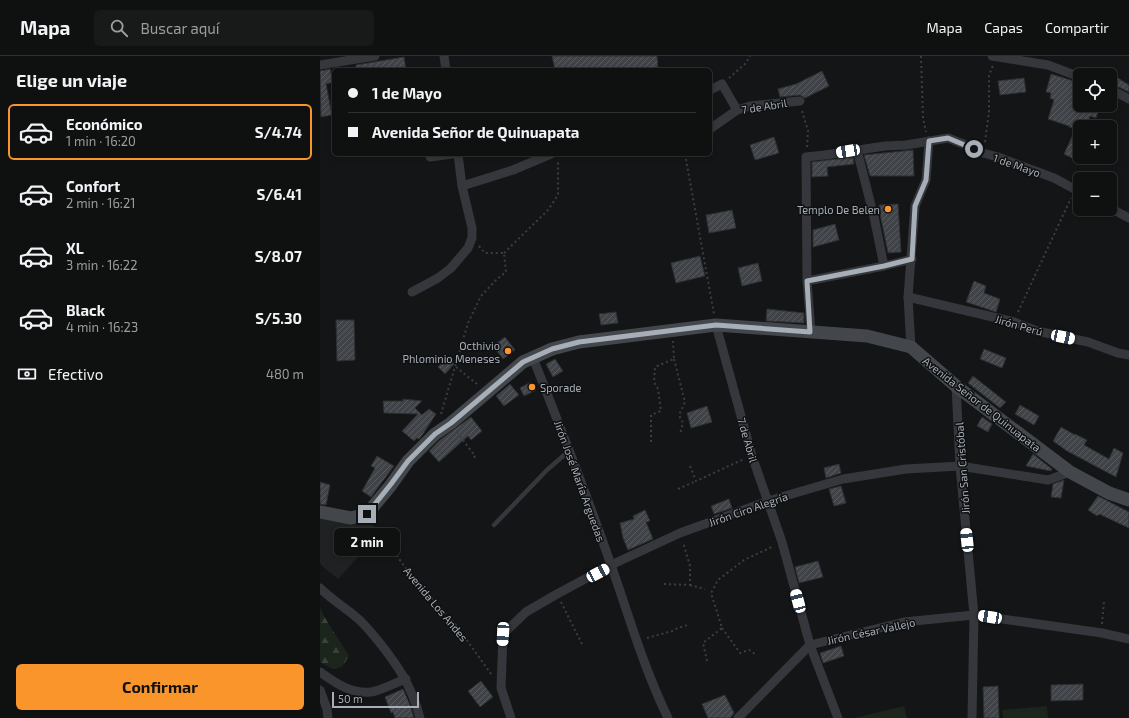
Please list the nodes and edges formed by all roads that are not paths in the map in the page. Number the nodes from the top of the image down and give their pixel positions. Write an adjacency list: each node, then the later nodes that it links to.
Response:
1 (375, 56): 4 (street)
2 (444, 56): 5 (street)
3 (994, 56): 6 (street)
4 (320, 65)
5 (446, 68)
6 (1073, 74)
7 (712, 89): 11 (street)
8 (1117, 93): 9 (street)
9 (1129, 99)
10 (800, 101): 11 (street, 7 de Abril)
11 (737, 110): 12 (street, 7 de Abril)
12 (712, 128)
13 (929, 141): 14 (street, 1 de Mayo); 20 (street, 1 de Mayo); 23 (street)
14 (857, 150): 24 (street); 25 (street, 1 de Mayo)
15 (437, 156): 17 (street)
16 (458, 156): 19 (street)
17 (430, 157)
18 (554, 157): 19 (street)
19 (462, 186): 26 (street)
20 (1073, 188)
21 (1117, 212): 22 (street)
22 (1129, 218)
23 (912, 259): 24 (street); 27 (street)
24 (884, 266): 25 (street)
25 (807, 281): 29 (street)
26 (412, 292)
27 (908, 296): 30 (street); 31 (street, Jirón Perú)
28 (716, 325): 29 (street, Avenida Señor de Quinuapata); 32 (street, Avenida Señor de Quinuapata); 38 (street, 7 de Abril)
29 (810, 332): 30 (street, Avenida Señor de Quinuapata)
30 (911, 347): 33 (street, Avenida Señor de Quinuapata)
31 (1129, 355)
32 (533, 358): 34 (street, Jirón José María Arguedas); 39 (street, Avenida Señor de Quinuapata)
33 (956, 386): 35 (street, Jirón San Cristóbal); 36 (street, Avenida Señor de Quinuapata)
34 (570, 450): 40 (lane); 41 (street, Jirón José María Arguedas)
35 (960, 466): 36 (street, Jirón Ciro Alegría); 38 (street, Jirón Ciro Alegría); 43 (street, Jirón San Cristóbal)
36 (1070, 472): 37 (street, Avenida Señor de Quinuapata)
37 (1129, 500)
38 (768, 501): 41 (street, Jirón Ciro Alegría); 45 (street, 7 de Abril)
39 (320, 512)
40 (494, 525)
41 (611, 566): 51 (street, Jirón Ciro Alegría); 52 (street, Jirón José María Arguedas)
42 (320, 588): 47 (street)
43 (974, 615): 44 (street, Jirón César Vallejo); 45 (street, Jirón César Vallejo); 55 (street, Jirón San Cristóbal)
44 (1129, 640)
45 (810, 645): 53 (street); 54 (street, 7 de Abril)
46 (320, 672): 47 (street)
47 (406, 679): 50 (street)
48 (320, 690): 49 (street)
49 (328, 718)
50 (420, 718)
51 (511, 718)
52 (668, 718)
53 (738, 718)
54 (838, 718)
55 (972, 718)

